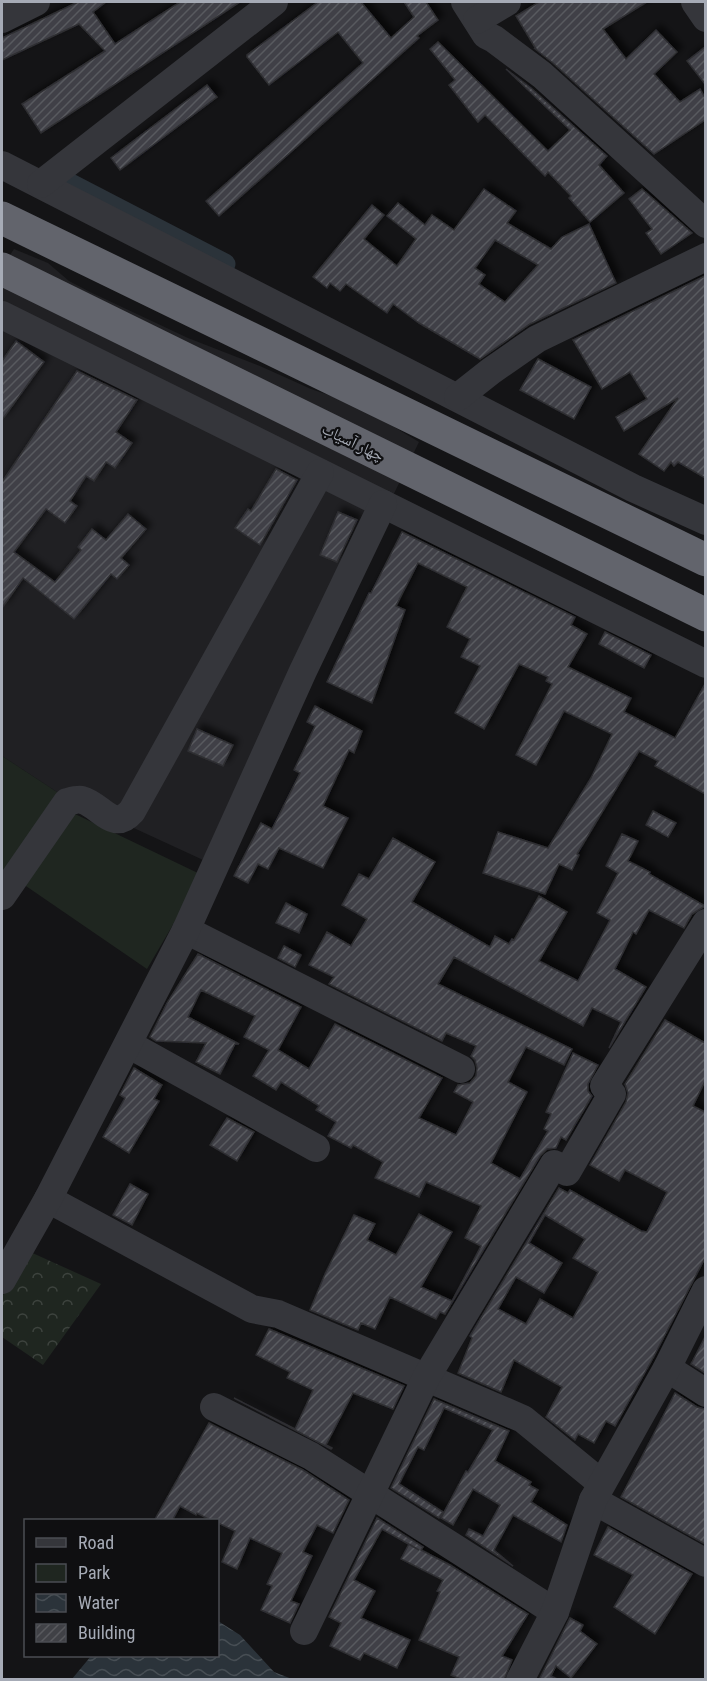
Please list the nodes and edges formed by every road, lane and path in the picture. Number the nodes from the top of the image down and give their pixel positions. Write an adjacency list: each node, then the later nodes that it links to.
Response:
1 (36, 2): 7 (street)
2 (274, 2): 9 (street)
3 (507, 2): 5 (street)
4 (695, 2): 6 (street)
5 (471, 11): 11 (street)
6 (705, 18)
7 (2, 19)
8 (2, 165): 9 (street)
9 (41, 184): 15 (street)
10 (2, 218): 19 (highway)
11 (705, 224)
12 (705, 257): 15 (street)
13 (2, 269): 20 (highway, چهار آسیاب)
14 (2, 315): 16 (street)
15 (466, 391): 18 (street)
16 (320, 473): 17 (street); 22 (street)
17 (383, 504): 21 (street); 24 (street)
18 (705, 521)
19 (705, 560)
20 (705, 615)
21 (705, 664)
22 (2, 896)
23 (705, 923): 32 (street)
24 (186, 930): 25 (street); 26 (street)
25 (128, 1044): 27 (street); 28 (street)
26 (460, 1069)
27 (316, 1148)
28 (48, 1199): 29 (street); 32 (street)
29 (2, 1280)
30 (705, 1290): 31 (street)
31 (667, 1368): 33 (street); 35 (street)
32 (427, 1376): 35 (street); 36 (street)
33 (705, 1393)
34 (214, 1407): 36 (street)
35 (597, 1491): 37 (street); 38 (street)
36 (370, 1494): 38 (street); 39 (street)
37 (705, 1563)
38 (555, 1612): 40 (street)
39 (304, 1630)
40 (520, 1680)

